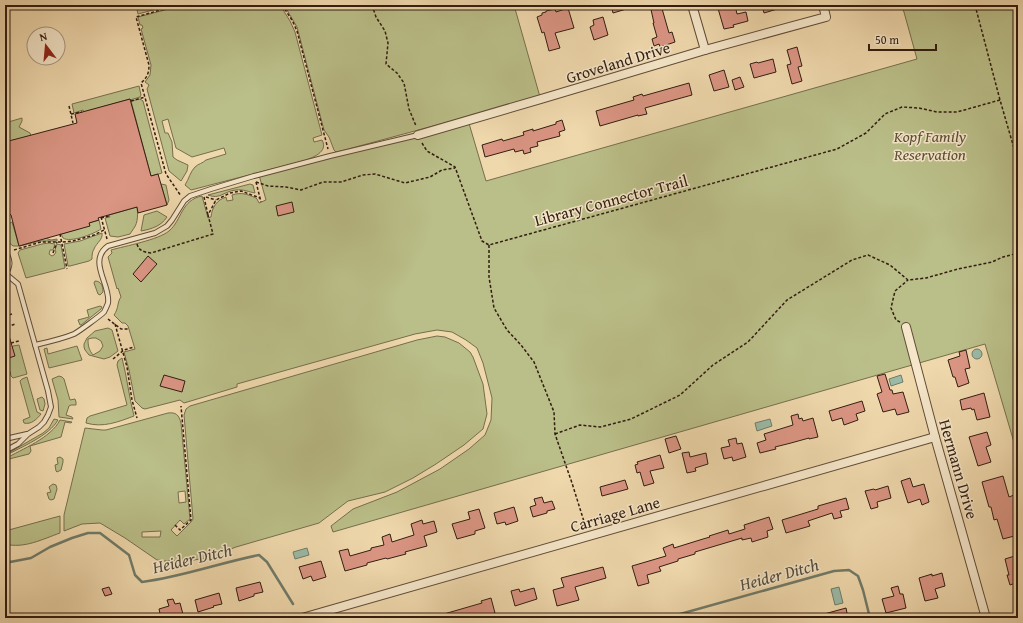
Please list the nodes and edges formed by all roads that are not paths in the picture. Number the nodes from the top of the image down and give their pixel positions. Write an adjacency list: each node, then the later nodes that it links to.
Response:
1 (692, 5): 3 (street)
2 (823, 5): 3 (street, Groveland Drive)
3 (705, 50): 4 (street, Groveland Drive)
4 (418, 135): 8 (lane)
5 (5, 252): 6 (lane)
6 (5, 274): 8 (lane)
7 (906, 327): 10 (street, Hermann Drive)
8 (35, 345): 9 (lane)
9 (28, 434): 11 (lane); 12 (lane)
10 (935, 437): 13 (street, Carriage Lane); 14 (street, Hermann Drive)
11 (5, 440)
12 (5, 451)
13 (302, 618)
14 (986, 618)

